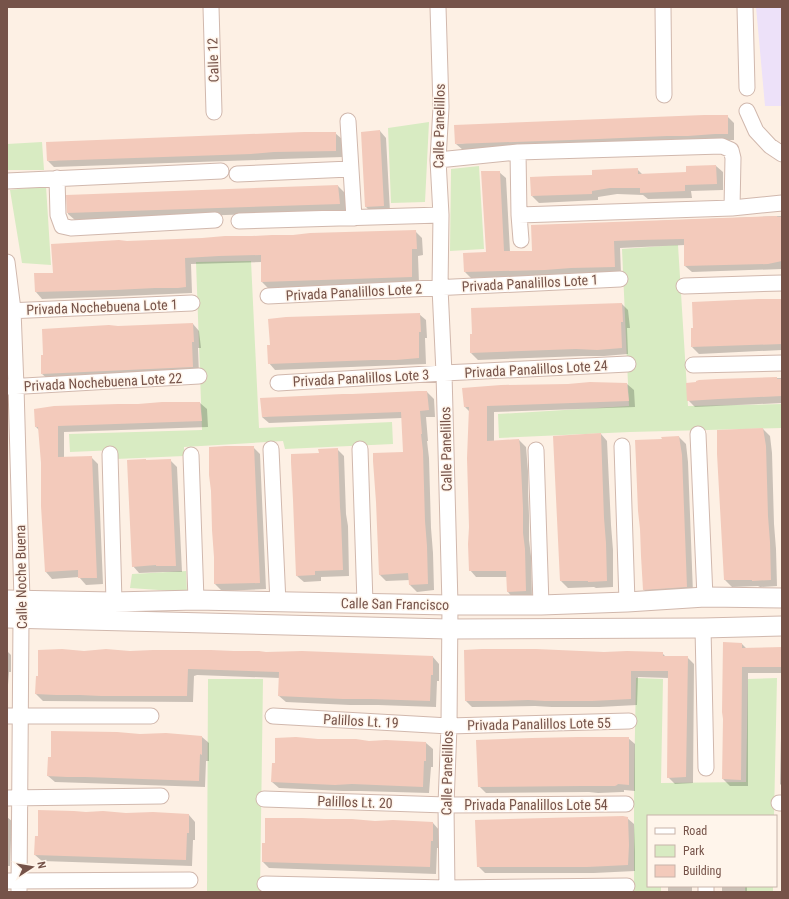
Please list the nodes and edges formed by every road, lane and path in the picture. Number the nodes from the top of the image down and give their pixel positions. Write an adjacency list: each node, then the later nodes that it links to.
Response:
1 (211, 7): 8 (street, Calle 12)
2 (438, 7): 12 (street, Calle Panelillos)
3 (663, 7): 6 (street)
4 (745, 7): 5 (street)
5 (747, 88)
6 (664, 95)
7 (747, 111): 10 (street)
8 (214, 112)
9 (348, 121): 13 (street)
10 (778, 148)
11 (518, 152): 12 (street); 19 (street); 21 (street)
12 (438, 160): 20 (street, Calle Panelillos)
13 (350, 169): 15 (street); 22 (street)
14 (221, 170): 16 (street)
15 (236, 174)
16 (57, 178): 17 (street); 23 (street)
17 (7, 181)
18 (782, 203): 19 (street)
19 (732, 208): 21 (street)
20 (441, 215): 22 (street); 30 (street, Calle Panelillos)
21 (519, 215): 25 (street)
22 (354, 218): 24 (street)
23 (215, 220)
24 (239, 221)
25 (521, 240)
26 (7, 262): 33 (street, Calle Noche Buena)
27 (620, 278): 30 (street, Privada Panalillos Lote 1)
28 (782, 283): 29 (street)
29 (684, 286)
30 (440, 288): 31 (street, Privada Panalillos Lote 2); 37 (street, Calle Panelillos)
31 (268, 296)
32 (192, 303): 33 (street, Privada Nochebuena Lote 1)
33 (10, 310): 40 (street, Calle Noche Buena)
34 (782, 363): 36 (street)
35 (628, 364): 37 (street, Privada Panalillos Lote 24)
36 (693, 365)
37 (444, 373): 39 (street, Privada Panalillos Lote 3); 56 (street, Calle Panelillos)
38 (199, 376): 40 (street, Privada Nochebuena Lote 22)
39 (278, 383)
40 (12, 387): 57 (street, Calle Noche Buena)
41 (698, 434): 48 (street)
42 (622, 446): 52 (street)
43 (360, 448): 54 (street)
44 (271, 449): 53 (street)
45 (536, 450): 55 (street)
46 (110, 454): 51 (street)
47 (191, 455): 50 (street)
48 (704, 597): 49 (street, Calle San Francisco); 52 (street, Calle San Francisco)
49 (782, 598)
50 (196, 600): 51 (street, Calle San Francisco); 53 (street, Calle San Francisco)
51 (114, 602): 57 (street, Calle San Francisco)
52 (627, 602): 55 (street, Calle San Francisco)
53 (278, 603): 54 (street, Calle San Francisco)
54 (365, 603): 56 (street, Calle San Francisco)
55 (541, 605): 56 (street, Calle San Francisco)
56 (450, 606): 60 (street, Calle Panelillos)
57 (14, 609): 60 (street, Calle San Francisco); 61 (street, Calle Noche Buena)
58 (782, 626): 59 (street, Calle San Francisco)
59 (703, 628): 60 (street, Calle San Francisco); 66 (street)
60 (449, 629): 65 (street, Calle Panelillos)
61 (14, 716): 62 (street); 68 (street, Calle Noche Buena)
62 (151, 716)
63 (273, 716): 65 (street, Palillos Lt. 19)
64 (629, 721): 65 (street, Privada Panalillos Lote 55)
65 (449, 726): 71 (street, Calle Panelillos)
66 (706, 768)
67 (161, 796): 68 (street)
68 (14, 798): 74 (street, Calle Noche Buena)
69 (264, 799): 71 (street, Palillos Lt. 20)
70 (626, 804): 71 (street, Privada Panalillos Lote 54)
71 (446, 806): 76 (street, Calle Panelillos)
72 (190, 880): 74 (street)
73 (265, 884): 76 (street)
74 (15, 885)
75 (627, 886): 76 (street)
76 (447, 890)

